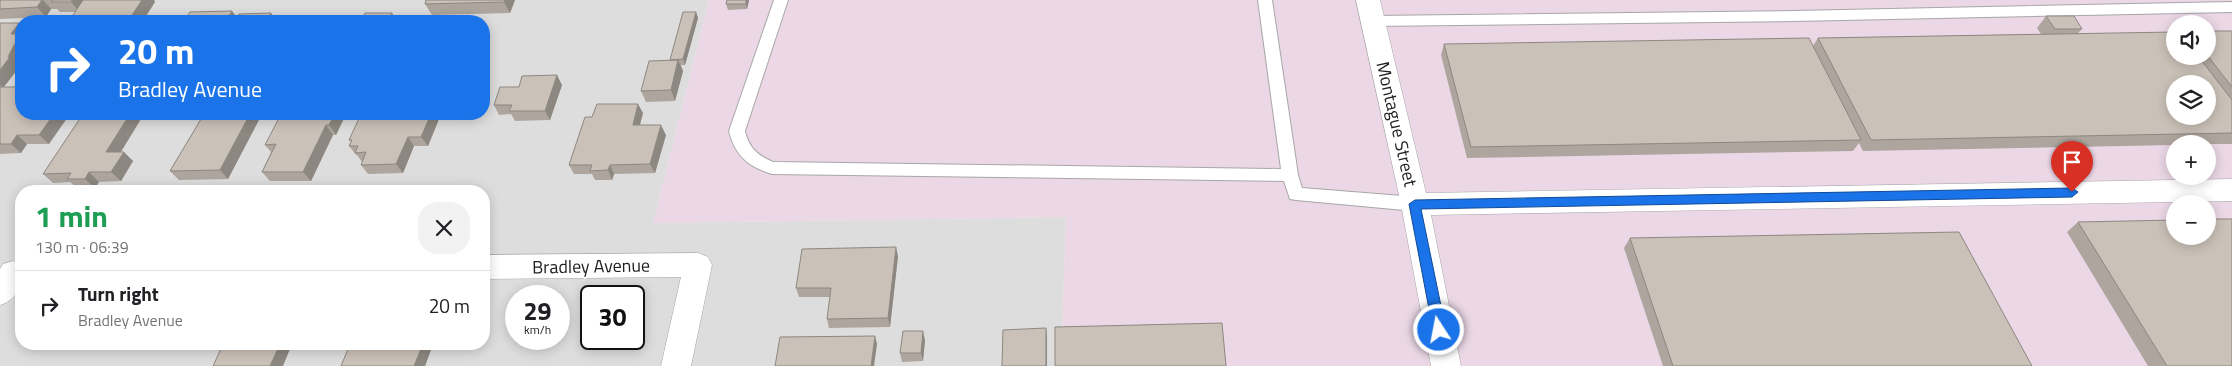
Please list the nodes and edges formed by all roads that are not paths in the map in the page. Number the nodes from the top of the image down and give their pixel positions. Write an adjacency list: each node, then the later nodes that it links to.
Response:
1 (781, 0): 5 (lane)
2 (1265, 0): 5 (lane)
3 (2232, 7): 4 (lane)
4 (1371, 10): 7 (street, Montague Street)
5 (1290, 175): 7 (lane)
6 (2232, 190): 7 (street)
7 (1415, 204): 10 (street, Montague Street)
8 (490, 267): 9 (street, Bradley Avenue)
9 (676, 366)
10 (1446, 366)

